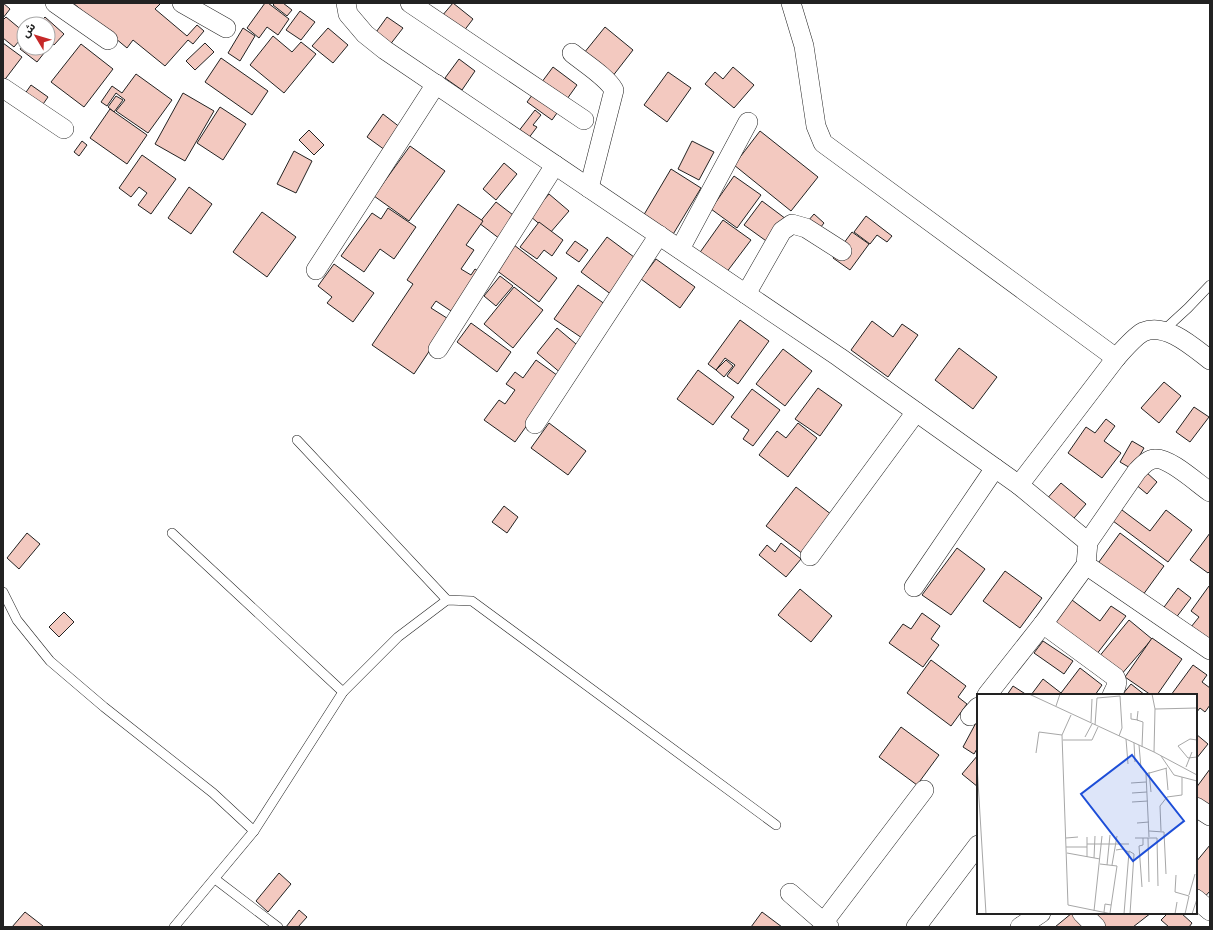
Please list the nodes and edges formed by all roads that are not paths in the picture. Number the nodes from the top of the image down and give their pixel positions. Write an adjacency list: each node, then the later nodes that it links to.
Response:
1 (55, 3): 7 (street)
2 (182, 3): 6 (street)
3 (346, 3): 9 (street)
4 (410, 3): 11 (street)
5 (791, 3): 24 (street)
6 (226, 28)
7 (108, 40)
8 (572, 53): 15 (street)
9 (436, 84): 14 (street); 19 (street)
10 (3, 88): 13 (street)
11 (584, 120)
12 (748, 122): 17 (street)
13 (64, 129)
14 (555, 165): 15 (street); 23 (street)
15 (589, 188): 16 (street)
16 (659, 235): 17 (street); 27 (street)
17 (680, 249): 21 (street)
18 (842, 251): 21 (street)
19 (316, 270)
20 (1210, 285): 22 (lane)
21 (746, 294): 26 (street)
22 (1164, 330): 24 (street); 25 (street)
23 (438, 349)
24 (1116, 358): 30 (street)
25 (1210, 360)
26 (916, 412): 29 (street); 34 (street)
27 (535, 424)
28 (297, 440): 38 (lane)
29 (995, 468): 30 (street); 36 (street)
30 (1019, 485): 33 (street)
31 (1210, 492): 33 (street)
32 (172, 533): 41 (lane)
33 (1088, 542): 35 (street)
34 (810, 556)
35 (1086, 564): 39 (street); 40 (street)
36 (914, 587)
37 (3, 592): 48 (lane)
38 (446, 600): 41 (lane); 47 (lane)
39 (1043, 624): 42 (street); 43 (street)
40 (1210, 650)
41 (343, 692): 48 (lane)
42 (988, 694)
43 (1113, 694)
44 (924, 790): 56 (street)
45 (1197, 808): 46 (street)
46 (1210, 816)
47 (776, 825)
48 (254, 831): 50 (lane)
49 (977, 846): 59 (street)
50 (215, 879): 57 (lane); 58 (lane)
51 (790, 893): 56 (street)
52 (1197, 900): 53 (street)
53 (1210, 911)
54 (1040, 914): 60 (street)
55 (1083, 914): 61 (street)
56 (826, 925)
57 (174, 927)
58 (278, 927)
59 (916, 927)
60 (1020, 927)
61 (1096, 927)

